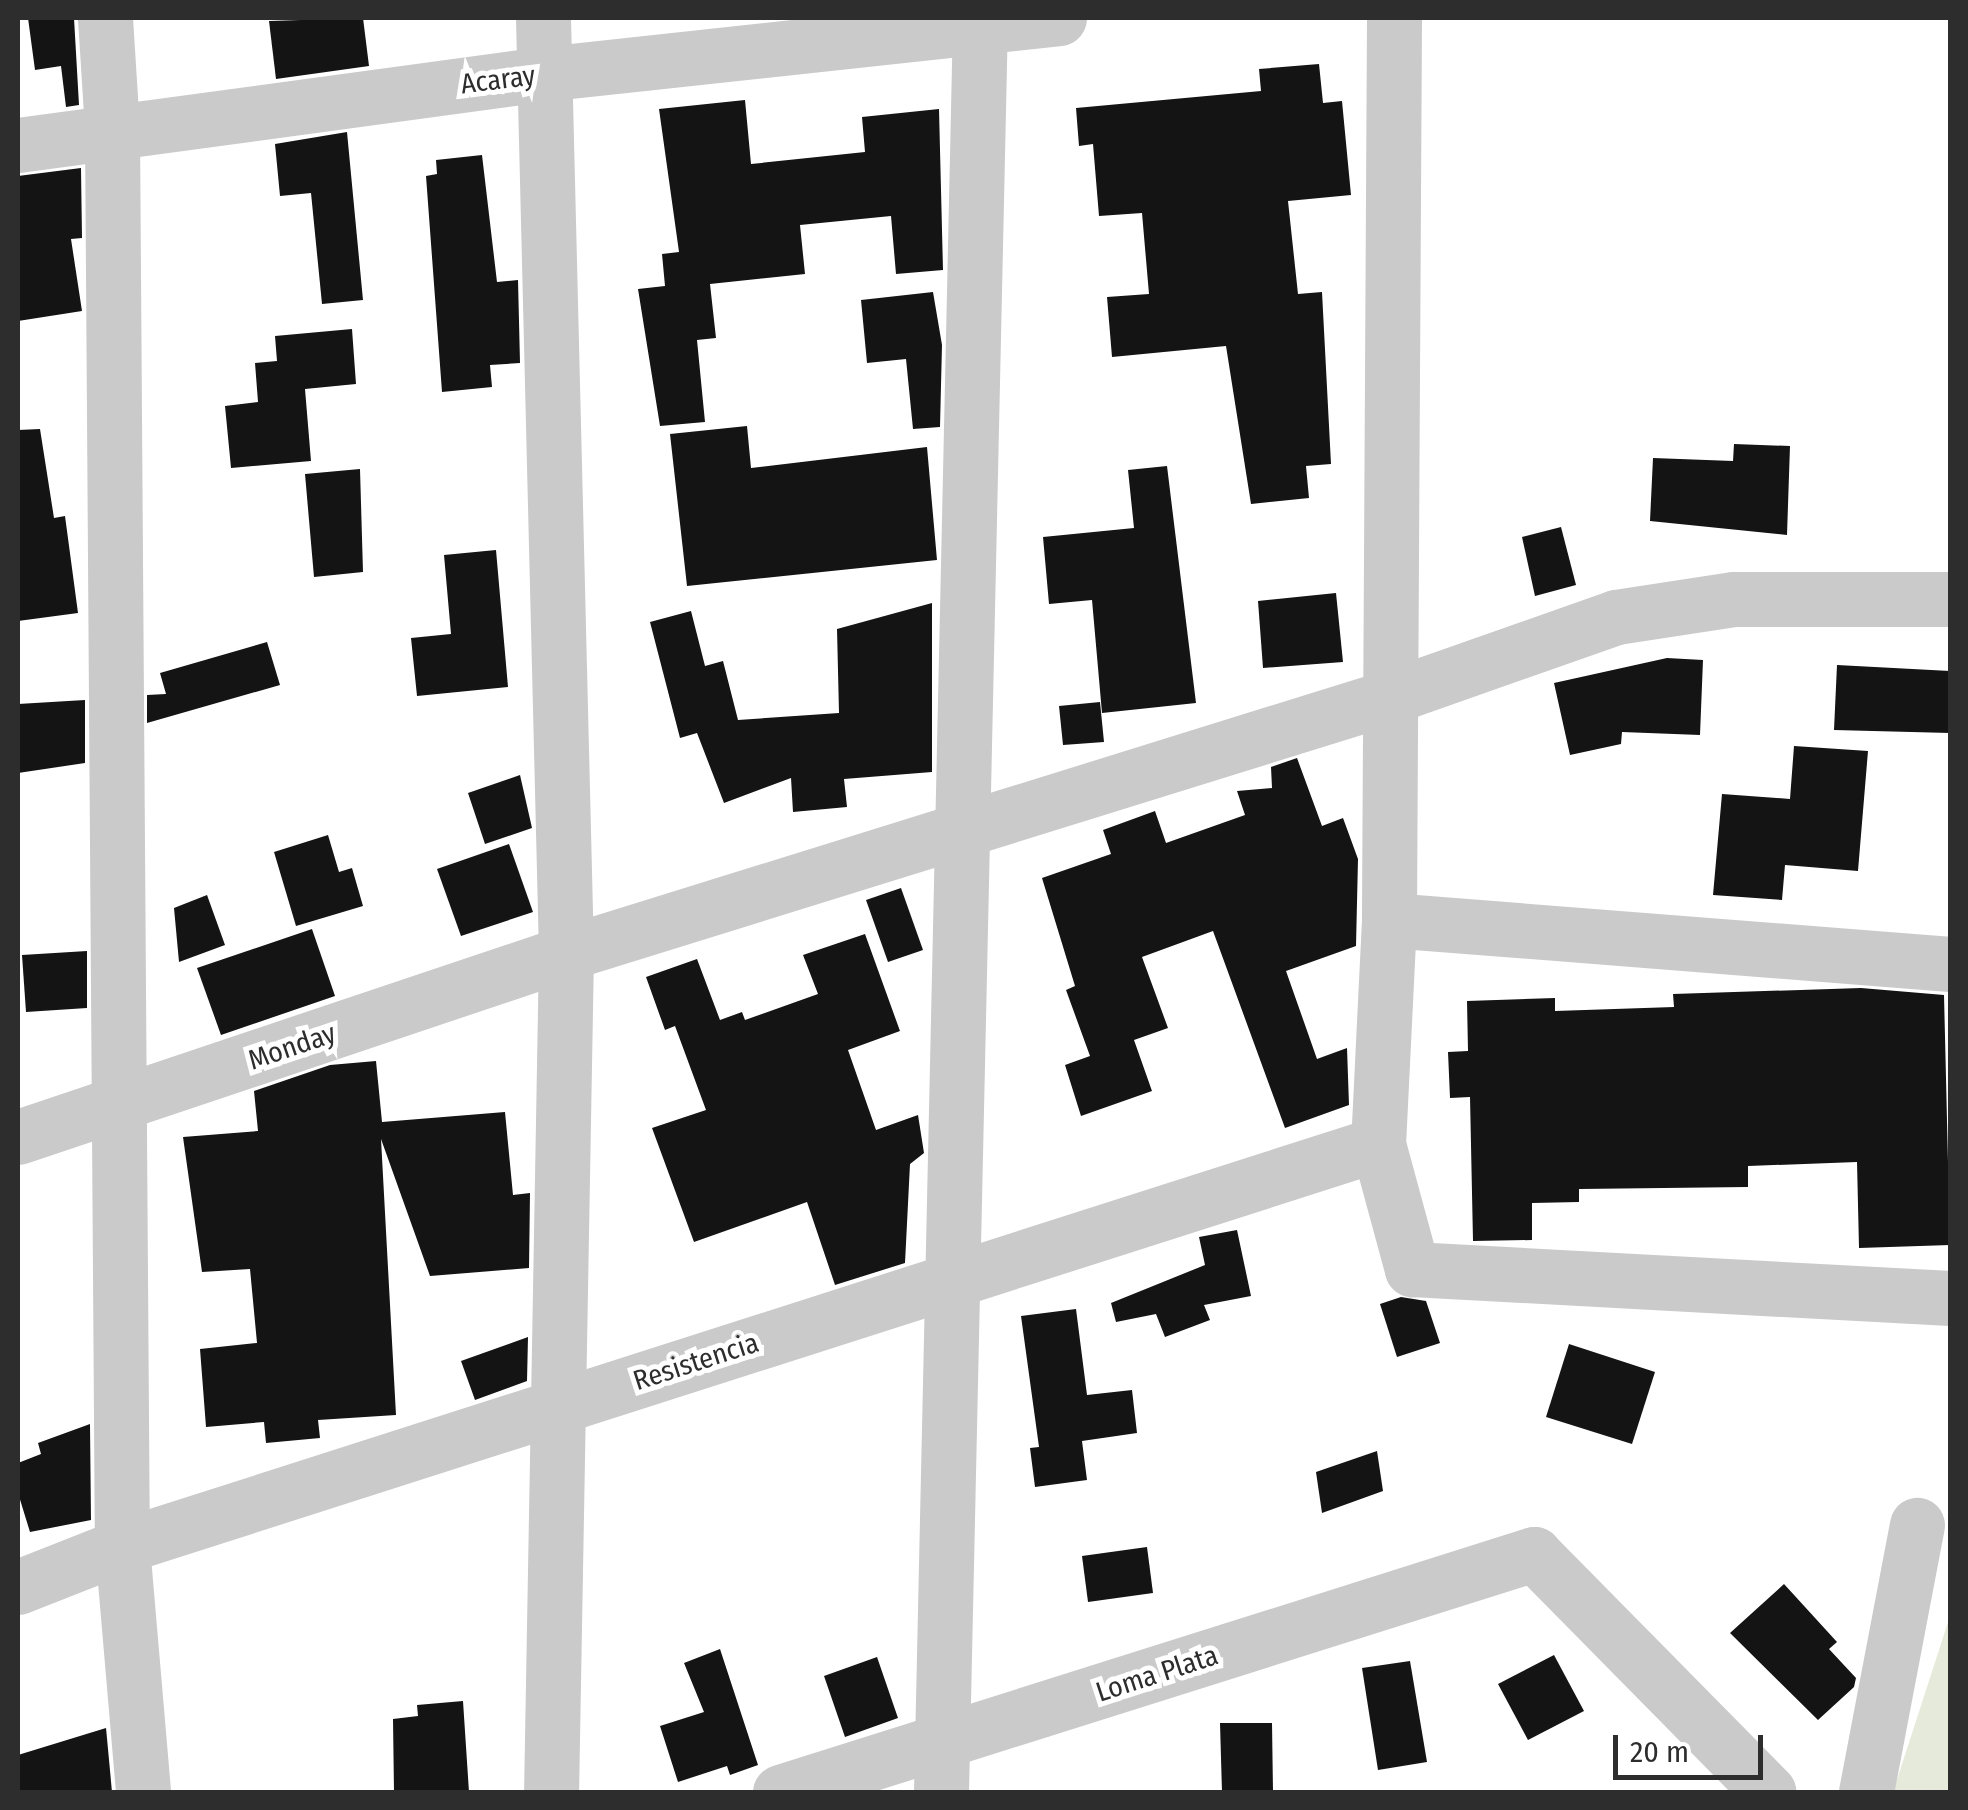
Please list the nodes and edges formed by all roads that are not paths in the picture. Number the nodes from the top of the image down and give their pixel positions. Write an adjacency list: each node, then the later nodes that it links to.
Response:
1 (105, 18): 7 (street)
2 (543, 18): 6 (street)
3 (1059, 18): 5 (street, Acaray)
4 (1394, 18): 10 (street)
5 (980, 20): 6 (street, Acaray); 11 (street)
6 (543, 74): 7 (street, Acaray); 13 (street)
7 (112, 129): 8 (street, Acaray); 15 (street)
8 (18, 145)
9 (1950, 599): 10 (street, Monday)
10 (1386, 698): 11 (street, Monday); 12 (street)
11 (964, 832): 13 (street, Monday); 18 (street)
12 (1389, 920): 14 (street); 17 (street)
13 (566, 953): 15 (street, Monday); 20 (street)
14 (1950, 964)
15 (119, 1107): 16 (street, Monday); 22 (street)
16 (18, 1137)
17 (1378, 1144): 18 (street, Resistencia); 19 (street)
18 (954, 1278): 20 (street, Resistencia); 24 (street)
19 (1950, 1298)
20 (554, 1408): 22 (street, Resistencia); 26 (street)
21 (1917, 1525): 29 (street)
22 (122, 1546): 23 (street, Resistencia); 25 (street)
23 (18, 1588)
24 (942, 1767): 27 (street, Loma Plata); 28 (street, Loma Plata)
25 (143, 1792)
26 (551, 1792)
27 (780, 1792)
28 (1768, 1792)
29 (1866, 1792)

